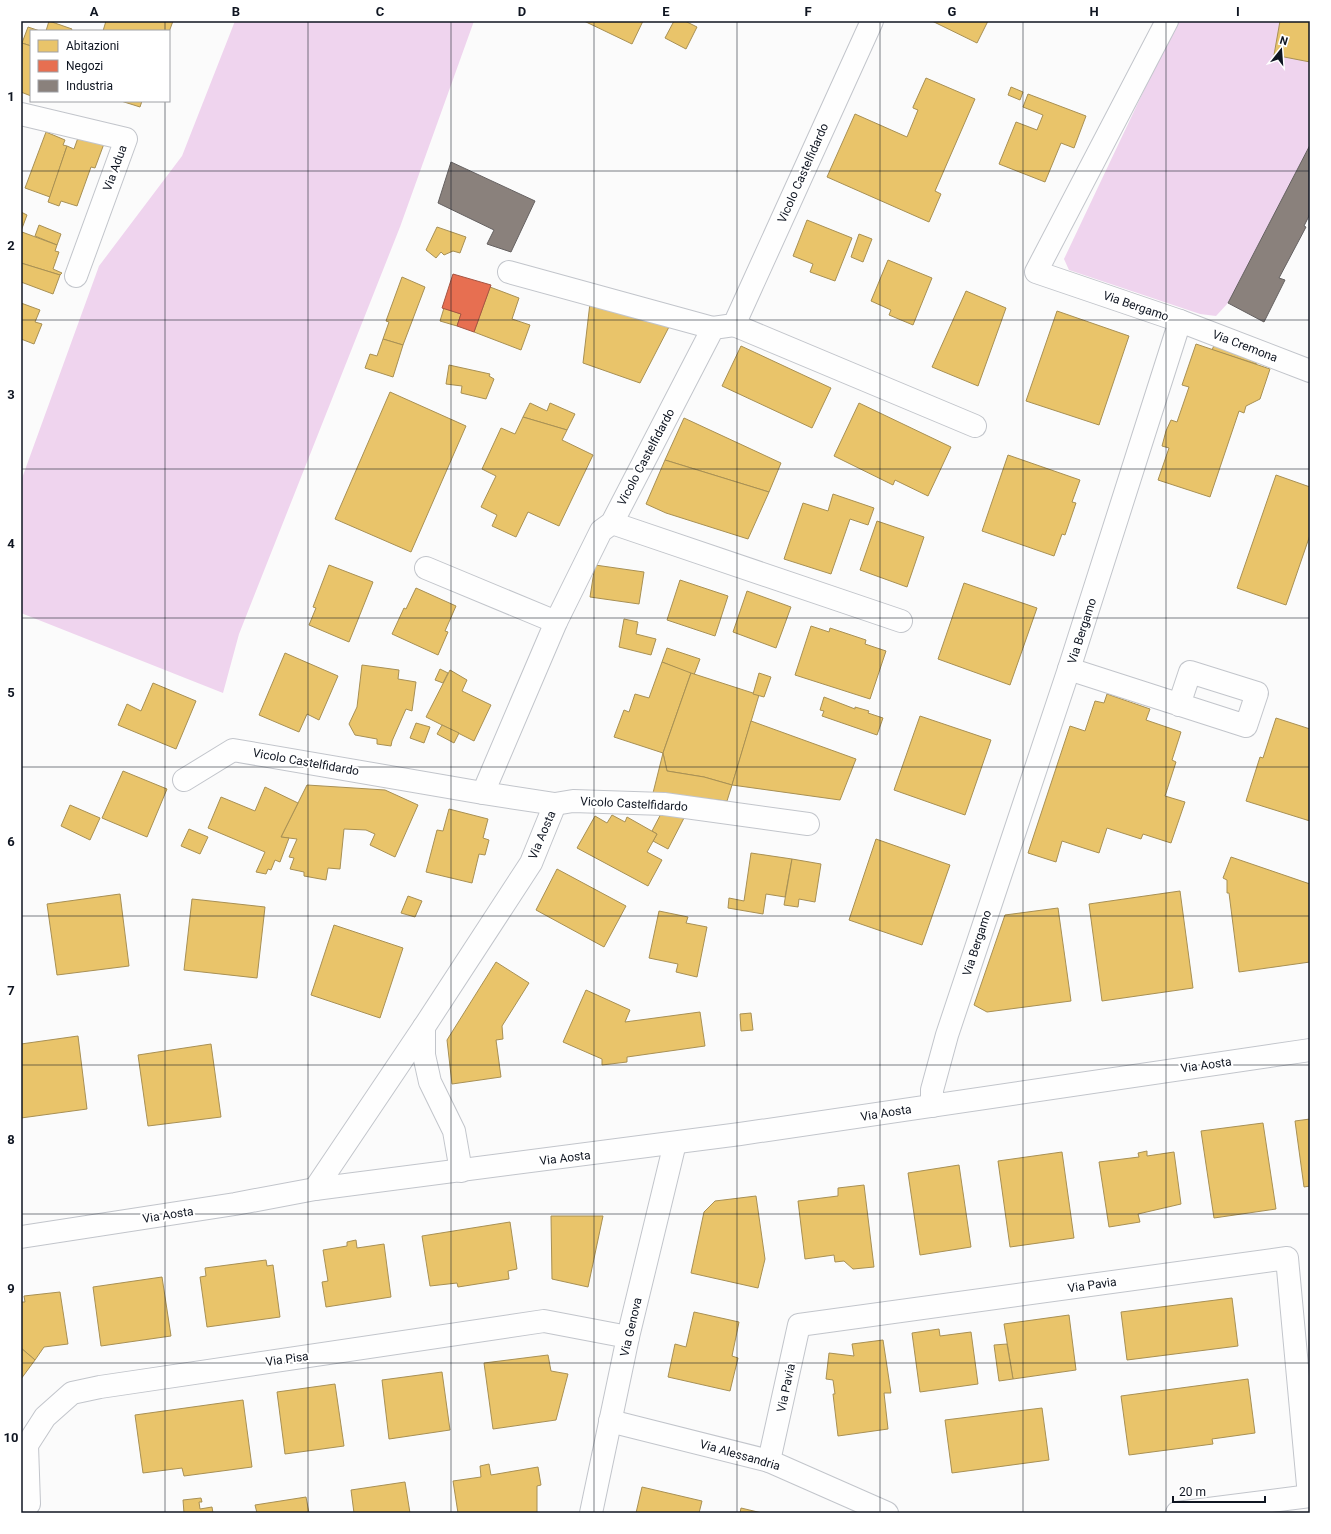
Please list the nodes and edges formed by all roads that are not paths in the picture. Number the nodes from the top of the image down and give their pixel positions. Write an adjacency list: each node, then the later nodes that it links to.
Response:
1 (872, 21): 7 (street, Vicolo Castelfidardo)
2 (1167, 21): 6 (street, Via Bergamo)
3 (21, 114): 5 (street, Via Adua)
4 (509, 272): 7 (street)
5 (76, 276)
6 (1180, 321): 8 (street, Via Cremona); 14 (street, Via Bergamo)
7 (724, 327): 9 (street); 10 (street, Vicolo Castelfidardo)
8 (1310, 371)
9 (975, 426)
10 (612, 523): 12 (street); 13 (street, Vicolo Castelfidardo)
11 (426, 568): 13 (street)
12 (902, 621)
13 (556, 622): 17 (street, Vicolo Castelfidardo)
14 (1069, 669): 15 (street, Via Bergamo); 22 (street, Via Bergamo)
15 (1179, 705)
16 (184, 780): 17 (street, Vicolo Castelfidardo)
17 (483, 793): 18 (street, Vicolo Castelfidardo)
18 (555, 804): 19 (street, Vicolo Castelfidardo); 20 (street, Via Aosta)
19 (808, 824)
20 (424, 1027): 24 (street); 25 (street, Via Aosta)
21 (1310, 1050): 22 (street, Via Aosta)
22 (932, 1106): 23 (street, Via Aosta)
23 (675, 1143): 24 (street, Via Aosta); 27 (street, Via Genova)
24 (461, 1171): 25 (street, Via Aosta)
25 (315, 1189): 26 (street, Via Aosta)
26 (21, 1237)
27 (628, 1337): 28 (street, Via Genova); 31 (street, Via Pisa)
28 (610, 1421): 29 (street, Via Alessandria); 32 (street, Via Genova)
29 (770, 1461): 30 (street, Via Pavia); 33 (street, Via Alessandria)
30 (1310, 1496): 34 (street)
31 (29, 1504)
32 (591, 1513)
33 (887, 1513)
34 (1176, 1513)

